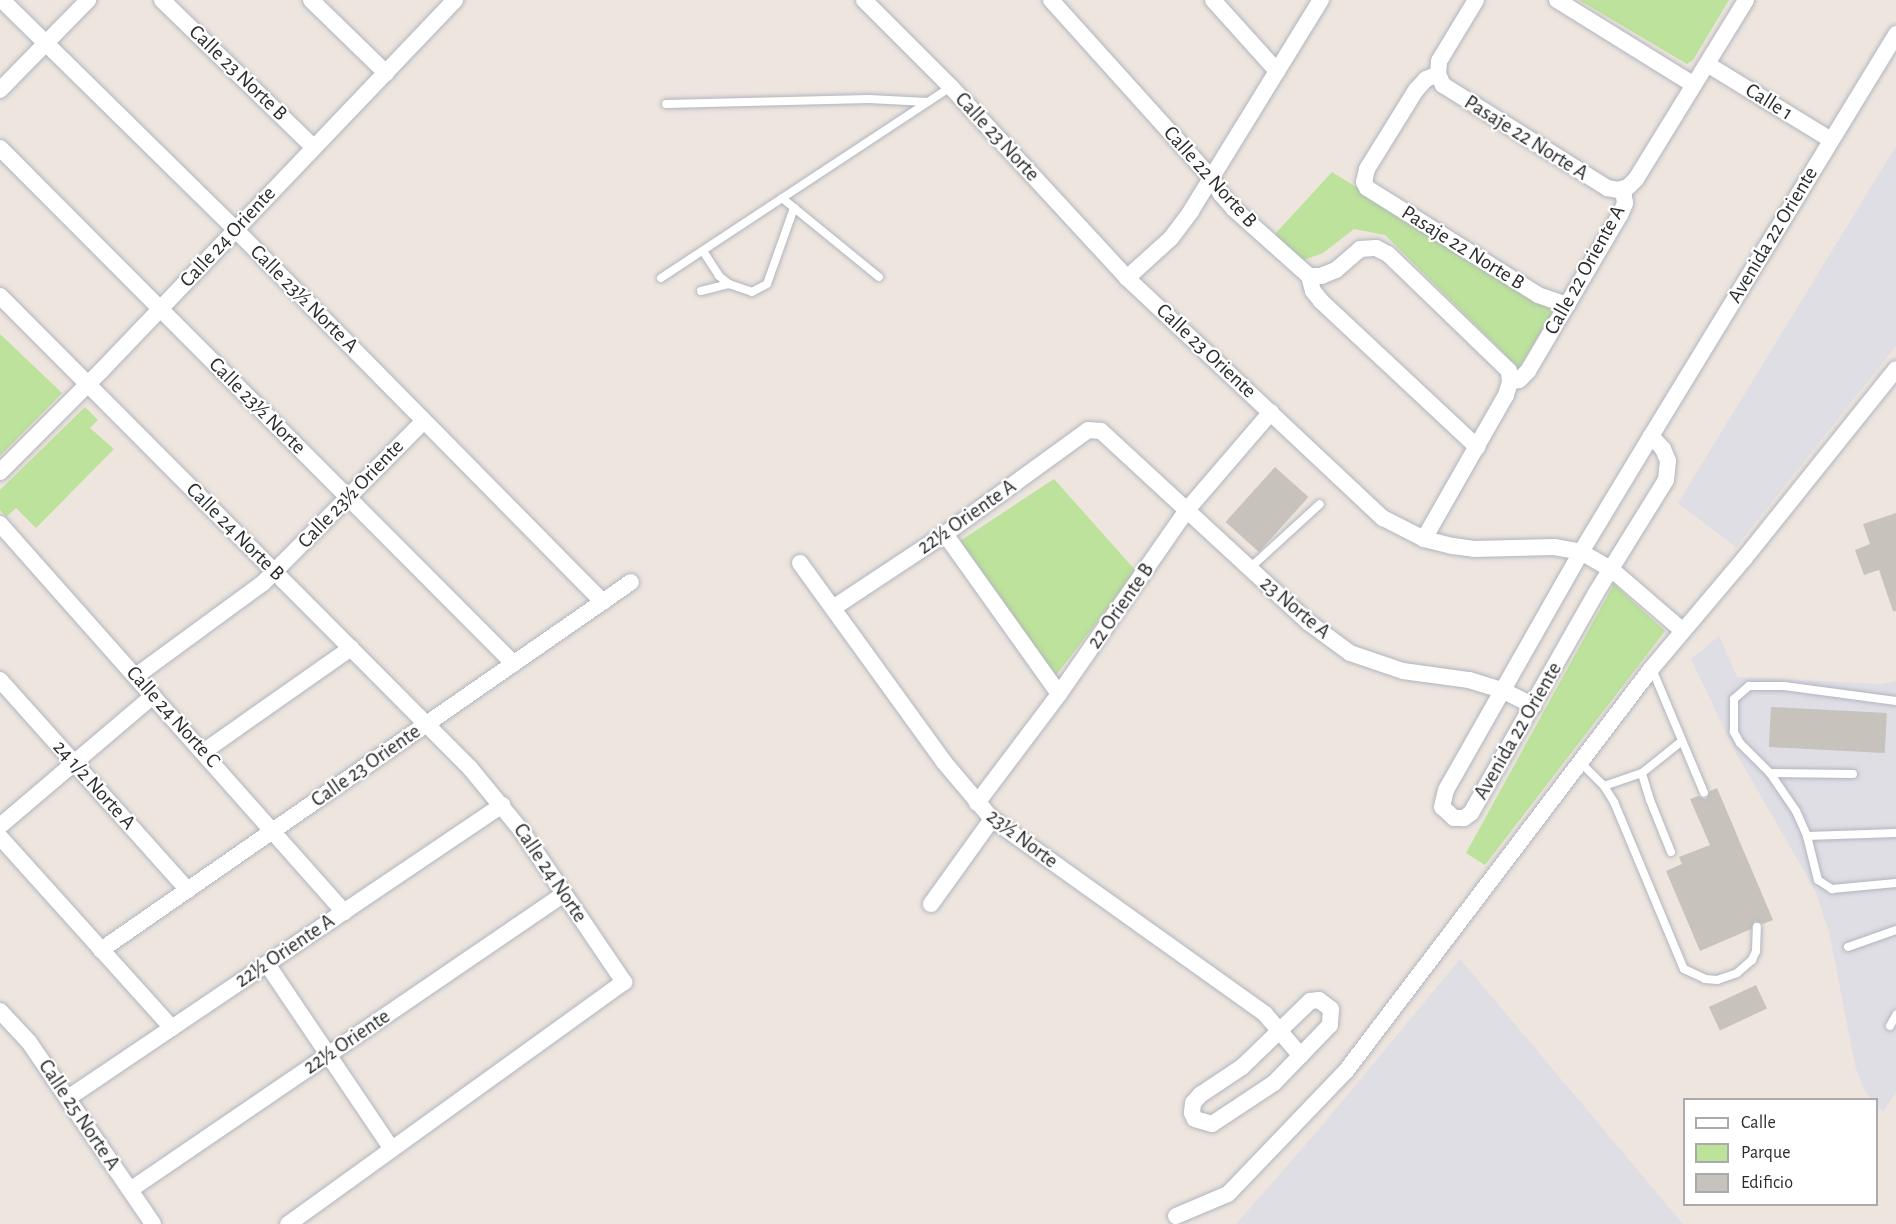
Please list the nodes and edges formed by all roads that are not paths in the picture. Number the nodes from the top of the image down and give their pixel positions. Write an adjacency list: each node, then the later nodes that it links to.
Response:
1 (2, 0): 14 (street, Calle 23½ Norte A)
2 (88, 0): 14 (street)
3 (162, 0): 25 (street, Calle 23 Norte B)
4 (310, 0): 17 (street)
5 (864, 0): 20 (street, Calle 23 Norte)
6 (1051, 0): 27 (street, Calle 22 Norte B)
7 (1213, 0): 16 (street)
8 (1321, 0): 16 (street)
9 (1476, 0): 18 (street)
10 (1557, 0): 19 (street)
11 (1746, 0): 15 (street, Calle 22 Oriente A)
12 (452, 1): 17 (street, Calle 24 Oriente)
13 (1896, 34): 24 (street, Avenida 22 Oriente)
14 (46, 43): 21 (street); 31 (street, Calle 23½ Norte A)
15 (1707, 64): 19 (street, Calle 22 Oriente A); 24 (street, Calle 1)
16 (1278, 71): 27 (street)
17 (386, 73): 25 (street, Calle 24 Oriente)
18 (1438, 74): 28 (street, Pasaje 22 Norte A); 40 (street, Pasaje 22 Norte B)
19 (1694, 85): 28 (street, Calle 22 Oriente A)
20 (951, 87): 22 (lane); 36 (street, Calle 23 Norte)
21 (0, 90)
22 (927, 102): 23 (lane); 29 (lane)
23 (666, 104)
24 (1831, 140): 48 (street, Avenida 22 Oriente)
25 (313, 147): 31 (street, Calle 24 Oriente)
26 (0, 148): 41 (street, Calle 23½ Norte)
27 (1212, 179): 33 (street, Calle 22 Norte B); 36 (street)
28 (1623, 190): 40 (street, Calle 22 Oriente A)
29 (782, 198): 30 (lane); 32 (lane)
30 (794, 208): 34 (lane); 37 (lane)
31 (235, 229): 41 (street, Calle 24 Oriente); 46 (street, Calle 23½ Norte A)
32 (703, 251): 35 (lane); 37 (lane)
33 (1309, 276): 43 (street); 49 (street, Calle 22 Norte B)
34 (879, 277)
35 (661, 278)
36 (1127, 278): 45 (street, Calle 23 Oriente)
37 (729, 284): 38 (lane)
38 (701, 291)
39 (0, 296): 44 (street, Calle 24 Norte B)
40 (1568, 304): 43 (street, Calle 22 Oriente A)
41 (160, 309): 44 (street, Calle 24 Oriente); 51 (street, Calle 23½ Norte)
42 (1896, 369): 65 (street)
43 (1510, 382): 49 (street)
44 (88, 384): 50 (street, Calle 24 Oriente); 61 (street, Calle 24 Norte B)
45 (1271, 412): 53 (street, 22 Oriente B); 56 (street, Calle 23 Oriente)
46 (424, 420): 51 (street, Calle 23½ Oriente); 63 (street, Calle 23½ Norte A)
47 (1101, 431): 53 (street, 23 Norte A); 55 (street, 22½ Oriente A)
48 (1651, 436): 57 (street, Avenida 22 Oriente); 60 (street, Avenida 22 Oriente)
49 (1476, 447): 56 (street)
50 (0, 472)
51 (348, 497): 61 (street, Calle 23½ Oriente); 67 (street, Calle 23½ Norte)
52 (1320, 504): 59 (lane)
53 (1187, 510): 59 (street, 23 Norte A); 72 (street, 22 Oriente B)
54 (0, 524): 69 (street, Calle 24 Norte C)
55 (945, 534): 64 (street, 22½ Oriente A); 72 (street)
56 (1424, 539): 57 (street, Calle 23 Oriente)
57 (1581, 552): 60 (street); 71 (street, Avenida 22 Oriente)
58 (800, 563): 64 (street, 23½ Norte)
59 (1245, 565): 71 (street, 23 Norte A)
60 (1611, 569): 65 (street); 75 (street, Avenida 22 Oriente)
61 (275, 572): 66 (street, Calle 24 Norte B); 69 (street, Calle 23½ Oriente)
62 (631, 582): 63 (street, Calle 23 Oriente)
63 (603, 602): 67 (street, Calle 23 Oriente)
64 (833, 608): 87 (street, 23½ Norte)
65 (1682, 630): 68 (street)
66 (351, 648): 76 (street, Calle 24 Norte B); 78 (street)
67 (514, 664): 76 (street, Calle 23 Oriente)
68 (1652, 669): 77 (lane); 79 (street)
69 (136, 676): 73 (street, Calle 24 Norte C)
70 (0, 681): 80 (street, 24 1/2 Norte A)
71 (1504, 691): 75 (street, 23 Norte A); 75 (street, Avenida 22 Oriente)
72 (1059, 694): 87 (street, 22 Oriente B)
73 (153, 696): 78 (street, Calle 24 Norte C); 80 (street)
74 (1896, 701): 83 (lane)
75 (1533, 706)
76 (427, 724): 81 (street, Calle 24 Norte B); 91 (street, Calle 23 Oriente)
77 (1682, 741): 82 (lane); 86 (lane)
78 (203, 752): 91 (street, Calle 24 Norte C)
79 (1579, 762): 85 (lane); 116 (street)
80 (74, 763): 90 (street); 97 (street, 24 1/2 Norte A)
81 (471, 768): 88 (street, Calle 24 Norte)
82 (1642, 773): 85 (lane); 95 (lane)
83 (1770, 773): 84 (lane); 93 (lane)
84 (1853, 774)
85 (1604, 786): 101 (lane)
86 (1704, 793)
87 (977, 803): 89 (street, 23½ Norte)
88 (502, 805): 98 (street, Calle 24 Norte); 100 (street, 22½ Oriente A)
89 (992, 819): 99 (street); 110 (street, 23½ Norte)
90 (0, 826)
91 (274, 831): 97 (street, Calle 23 Oriente); 100 (street, Calle 24 Norte C)
92 (1896, 833): 93 (lane)
93 (1807, 836): 96 (lane)
94 (0, 837): 104 (street)
95 (1671, 852)
96 (1896, 883)
97 (188, 890): 104 (street, Calle 23 Oriente)
98 (564, 894): 111 (street, 22½ Oriente); 114 (street, Calle 24 Norte)
99 (931, 904)
100 (344, 912): 105 (street, 22½ Oriente A)
101 (1757, 927)
102 (1896, 930): 103 (lane)
103 (1848, 947)
104 (101, 950): 109 (street)
105 (267, 964): 109 (street, 22½ Oriente A); 111 (street)
106 (0, 1011): 113 (street, Calle 25 Norte A)
107 (1896, 1015): 108 (lane)
108 (1890, 1026)
109 (172, 1028): 113 (street, 22½ Oriente A)
110 (1281, 1031): 112 (street, 23½ Norte); 112 (street); 112 (street)
111 (329, 1055): 114 (street); 115 (street, 22½ Oriente)
112 (1301, 1056)
113 (68, 1098): 115 (street, Calle 25 Norte A)
114 (392, 1149): 118 (street)
115 (130, 1190): 117 (street, Calle 25 Norte A)
116 (1176, 1216)
117 (153, 1224)
118 (288, 1224)

